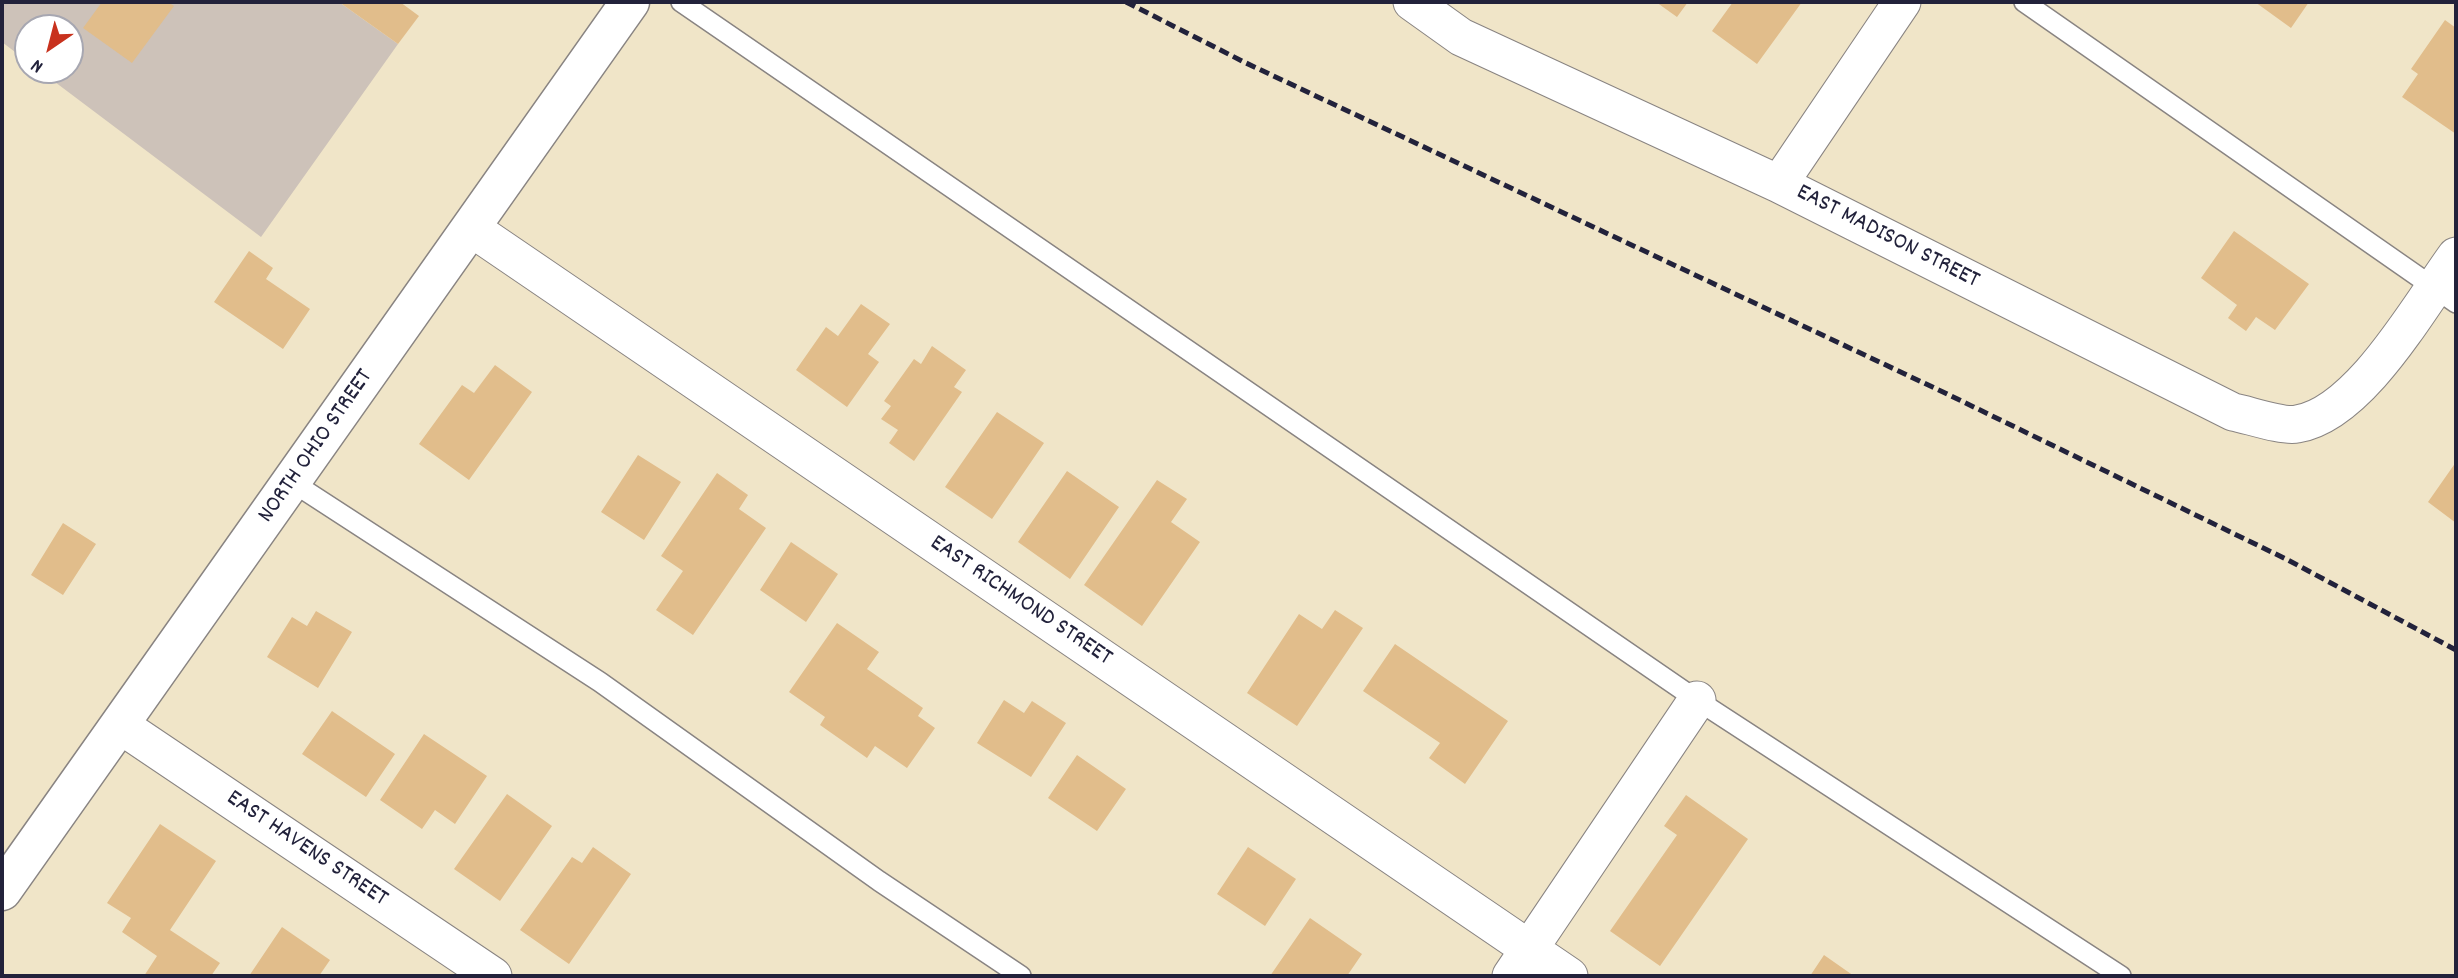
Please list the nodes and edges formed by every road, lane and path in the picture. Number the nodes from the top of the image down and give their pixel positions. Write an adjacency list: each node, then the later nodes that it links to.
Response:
1 (630, 2): 7 (street, NORTH OHIO STREET)
2 (681, 2): 11 (lane)
3 (1412, 2): 6 (street, EAST MADISON STREET)
4 (1902, 2): 6 (street)
5 (2024, 2): 9 (lane)
6 (1779, 184): 9 (street, EAST MADISON STREET)
7 (471, 228): 10 (street, NORTH OHIO STREET); 14 (street, EAST RICHMOND STREET)
8 (2456, 256): 9 (street, EAST MADISON STREET)
9 (2445, 296)
10 (292, 482): 12 (street, NORTH OHIO STREET); 16 (lane)
11 (1697, 700): 14 (street); 18 (lane)
12 (120, 725): 13 (street, NORTH OHIO STREET); 15 (street, EAST HAVENS STREET)
13 (2, 891)
14 (1520, 963): 17 (street, EAST RICHMOND STREET)
15 (493, 976)
16 (1021, 976)
17 (1569, 976)
18 (2121, 976)

